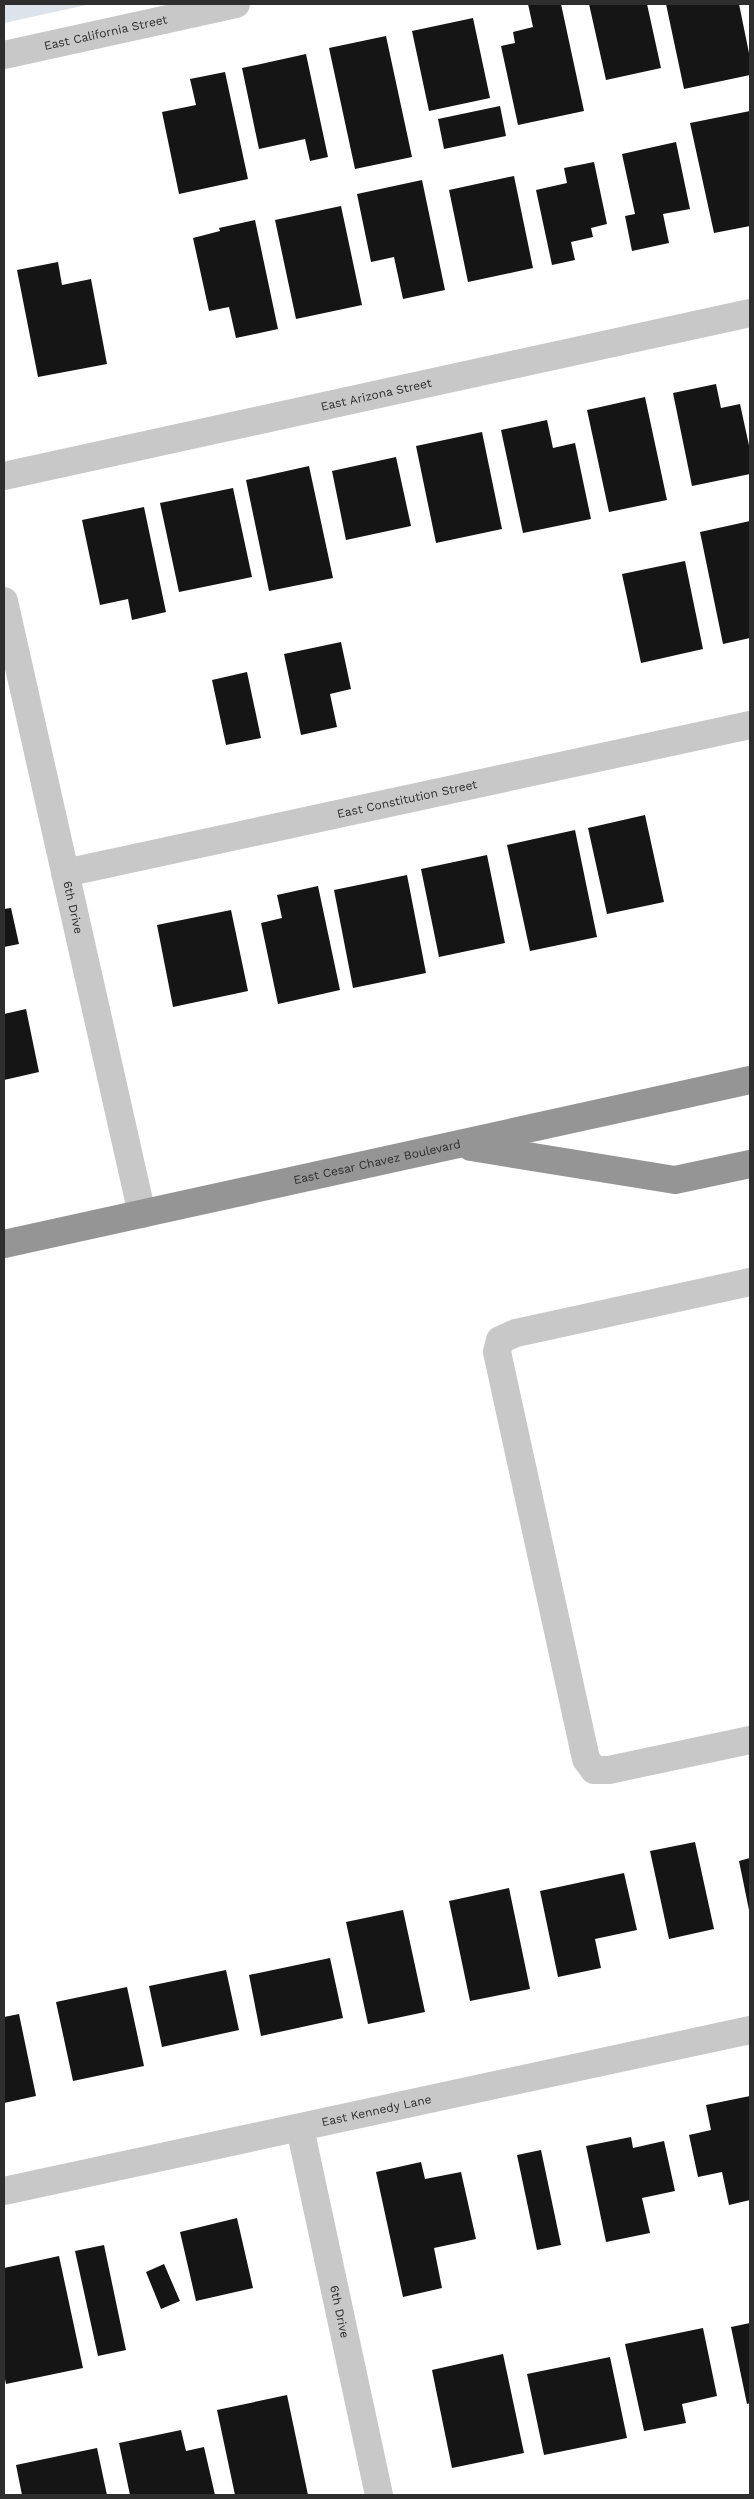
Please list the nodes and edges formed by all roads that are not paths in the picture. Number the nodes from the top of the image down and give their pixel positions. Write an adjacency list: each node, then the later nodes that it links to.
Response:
1 (236, 4): 2 (street, East California Street)
2 (4, 55)
3 (750, 314): 4 (street, East Arizona Street)
4 (4, 476)
5 (4, 600): 7 (street, 6th Drive)
6 (750, 725): 7 (street, East Constitution Street)
7 (65, 873): 11 (street, 6th Drive)
8 (750, 1080): 9 (highway, East Cesar Chavez Boulevard)
9 (458, 1145): 10 (highway); 11 (highway, East Cesar Chavez Boulevard)
10 (750, 1164)
11 (142, 1214): 12 (highway, East Cesar Chavez Boulevard)
12 (4, 1244)
13 (750, 1282): 14 (street)
14 (750, 1740)
15 (750, 2030): 16 (street, East Kennedy Lane)
16 (300, 2128): 17 (street, East Kennedy Lane); 18 (street, 6th Drive)
17 (4, 2192)
18 (379, 2495)

